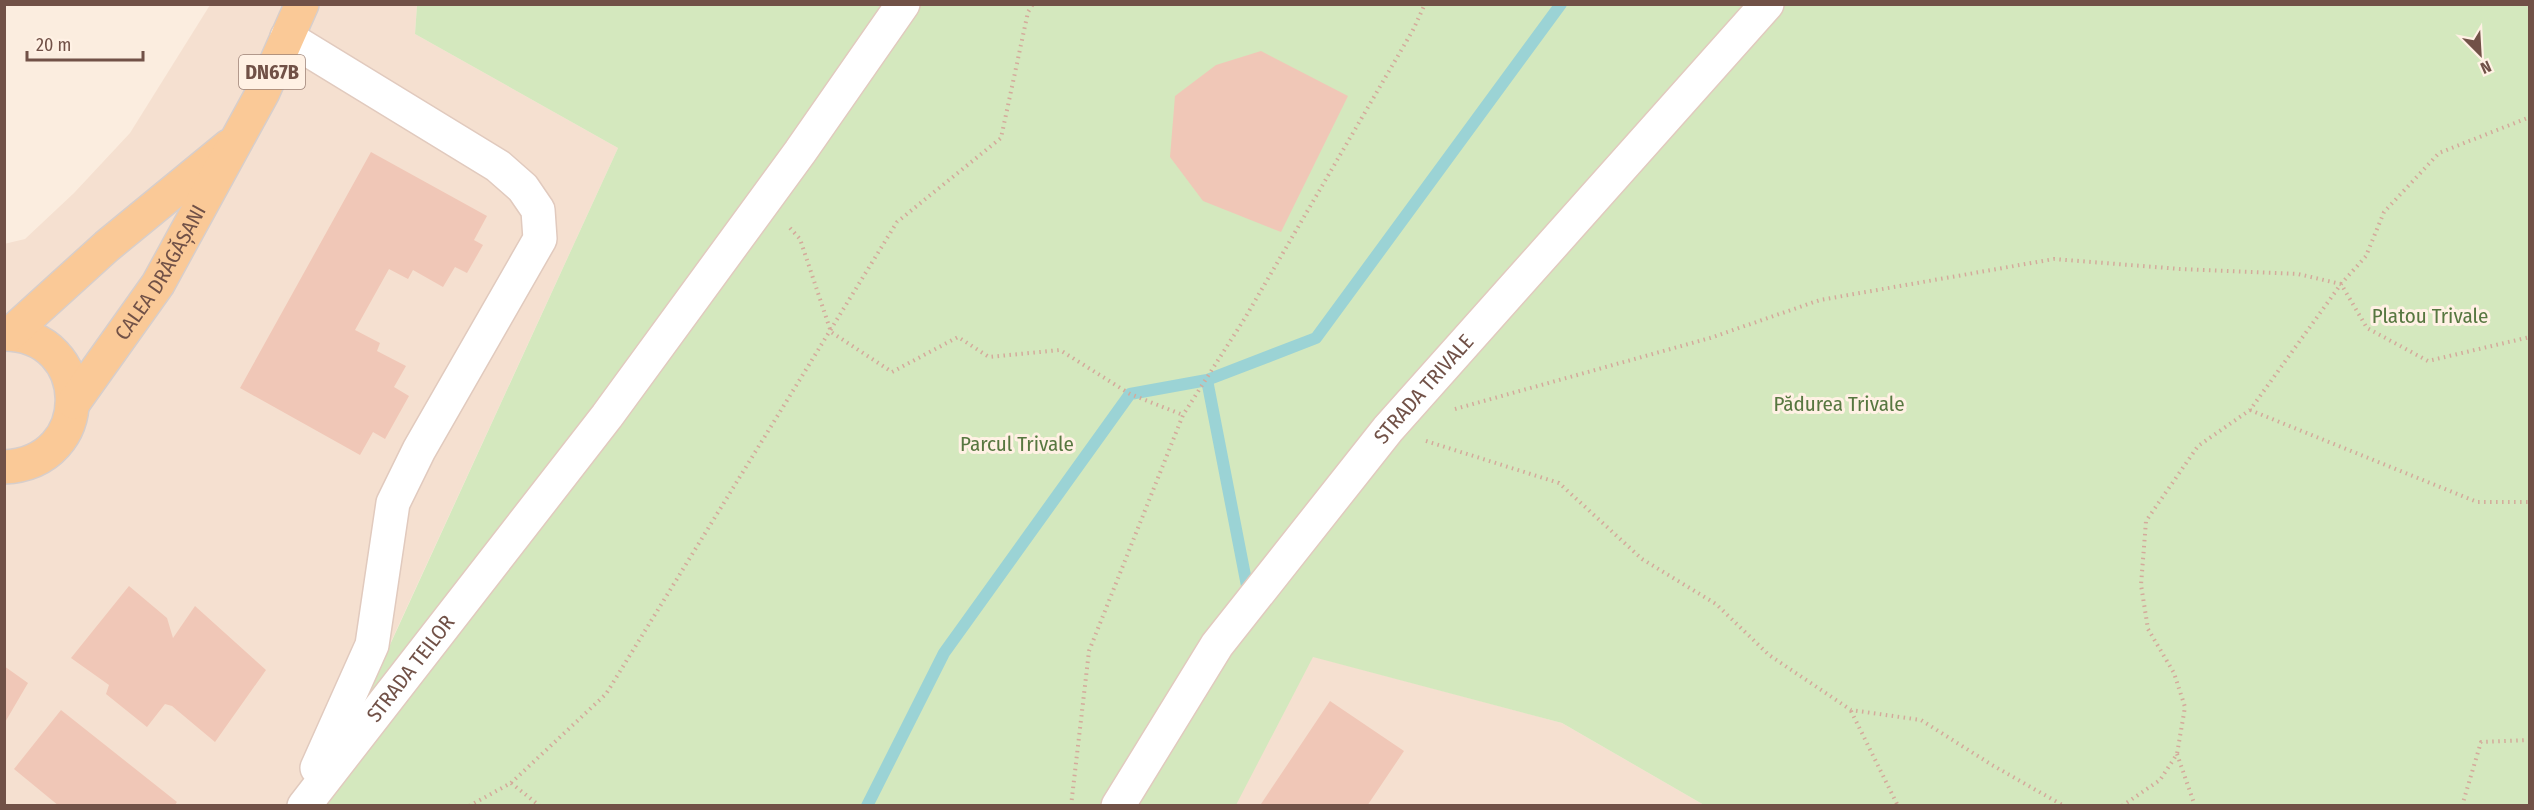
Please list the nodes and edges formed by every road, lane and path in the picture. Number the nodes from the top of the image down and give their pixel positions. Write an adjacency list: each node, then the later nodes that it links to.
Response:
1 (302, 4): 6 (main road, CALEA DRĂGĂȘANI / DN67B)
2 (903, 4): 9 (street, STRADA TEILOR)
3 (1033, 4): 11 (path)
4 (1425, 4): 17 (path)
5 (1767, 4): 18 (street, STRADA TRIVALE)
6 (287, 38): 8 (main road, CALEA DRĂGĂȘANI / DN67B); 25 (street)
7 (2529, 117): 10 (path)
8 (239, 137): 12 (main road, CALEA DRĂGĂȘANI); 14 (main road, CALEA DRĂGĂȘANI)
9 (765, 200): 11 (path); 25 (street, STRADA TEILOR)
10 (2341, 284): 13 (path); 15 (path); 16 (path)
11 (831, 332): 17 (path); 24 (path)
12 (7, 334): 14 (main road)
13 (2529, 336)
14 (74, 402): 19 (main road)
15 (2250, 410): 20 (path); 23 (path)
16 (1445, 412)
17 (1184, 415): 28 (path)
18 (1388, 429): 21 (path); 29 (street, STRADA TRIVALE)
19 (10, 471)
20 (2529, 502)
21 (1851, 710): 30 (path); 31 (path)
22 (2529, 740): 34 (path)
23 (2176, 754): 32 (path); 33 (path)
24 (511, 783): 26 (path); 27 (path)
25 (302, 806)
26 (469, 806)
27 (540, 806)
28 (1071, 806)
29 (1118, 806)
30 (1898, 806)
31 (2064, 806)
32 (2122, 806)
33 (2195, 806)
34 (2462, 806)

